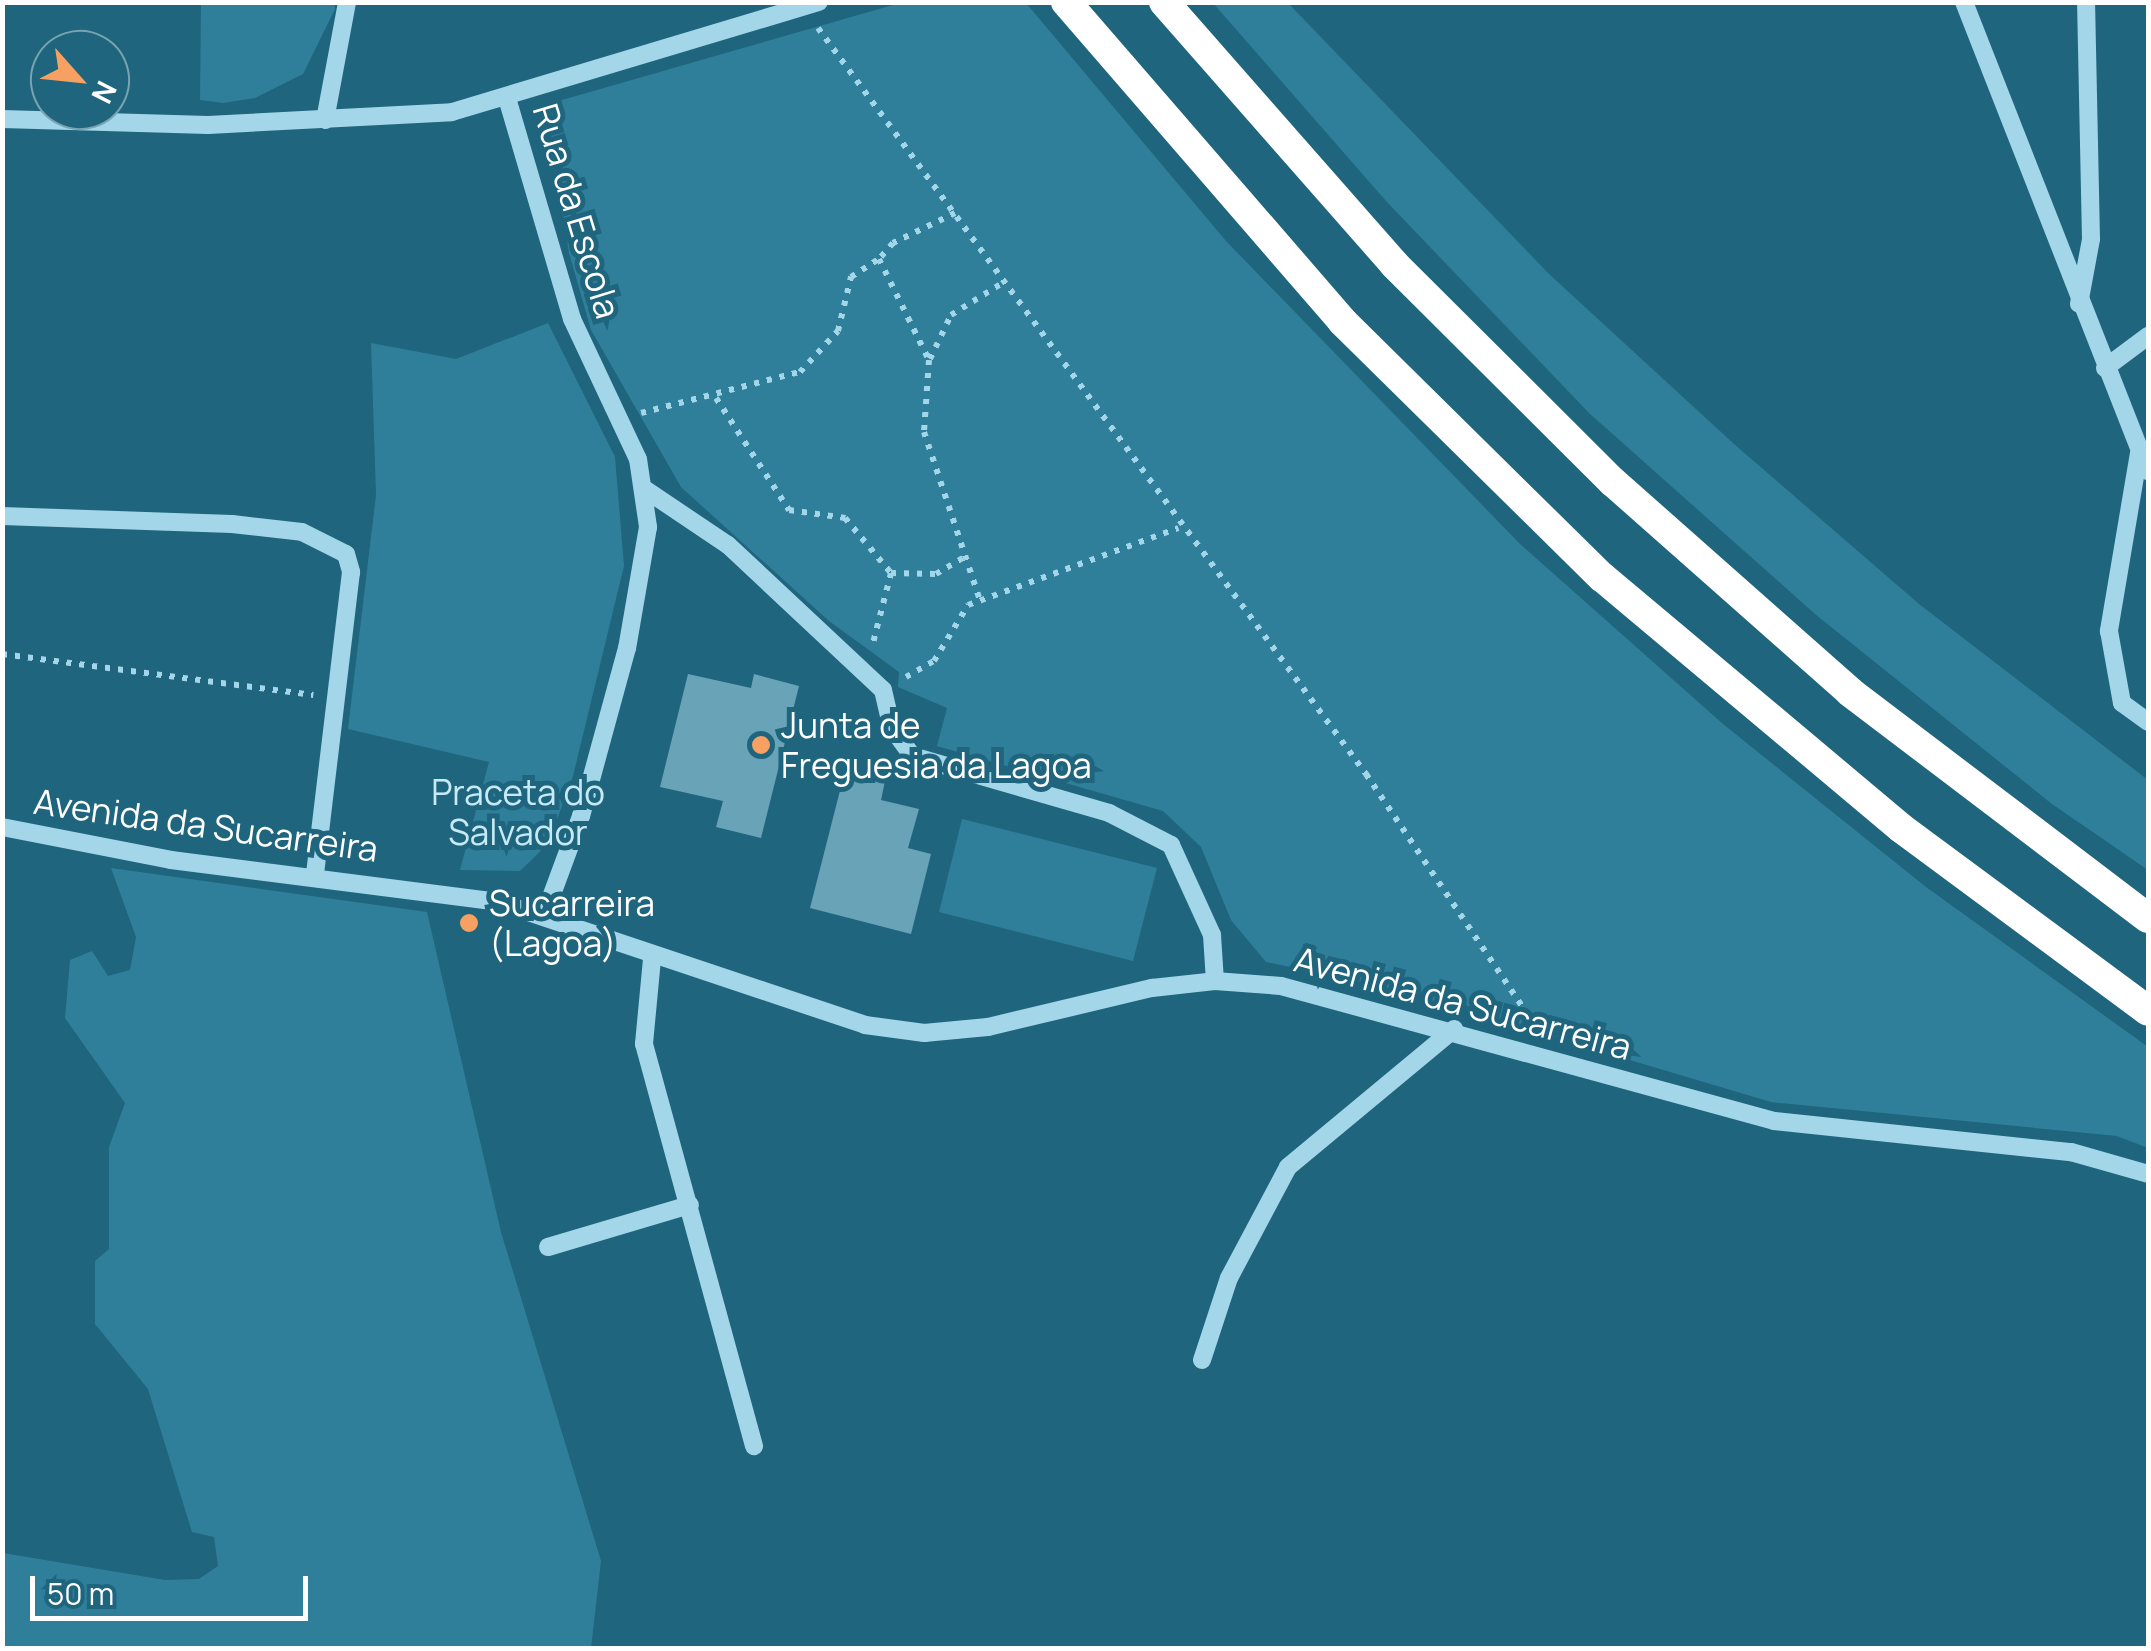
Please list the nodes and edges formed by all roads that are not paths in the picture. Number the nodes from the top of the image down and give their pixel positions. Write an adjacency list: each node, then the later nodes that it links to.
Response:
1 (347, 2): 9 (street)
2 (820, 2): 7 (street)
3 (1066, 2): 24 (highway)
4 (1164, 2): 21 (highway)
5 (1964, 2): 10 (street)
6 (2086, 2): 10 (street)
7 (507, 98): 9 (street); 15 (street, Rua da Escola)
8 (2, 120): 9 (street)
9 (324, 120)
10 (2079, 305): 12 (street)
11 (2148, 336): 12 (street)
12 (2105, 368): 13 (street)
13 (2139, 452): 14 (street); 17 (street)
14 (2148, 471)
15 (646, 490): 20 (street, Rua da Escola); 23 (street)
16 (2, 516): 19 (street)
17 (2148, 722)
18 (2, 827): 19 (street, Avenida da Sucarreira)
19 (315, 874): 20 (street, Avenida da Sucarreira)
20 (544, 916): 22 (street, Avenida da Sucarreira)
21 (2148, 918)
22 (652, 959): 23 (street, Avenida da Sucarreira); 27 (street)
23 (1215, 981): 25 (street, Avenida da Sucarreira)
24 (2148, 1011)
25 (1454, 1030): 26 (street, Avenida da Sucarreira); 29 (street)
26 (2148, 1174)
27 (690, 1204): 28 (street); 30 (street)
28 (548, 1247)
29 (1202, 1360)
30 (754, 1446)

